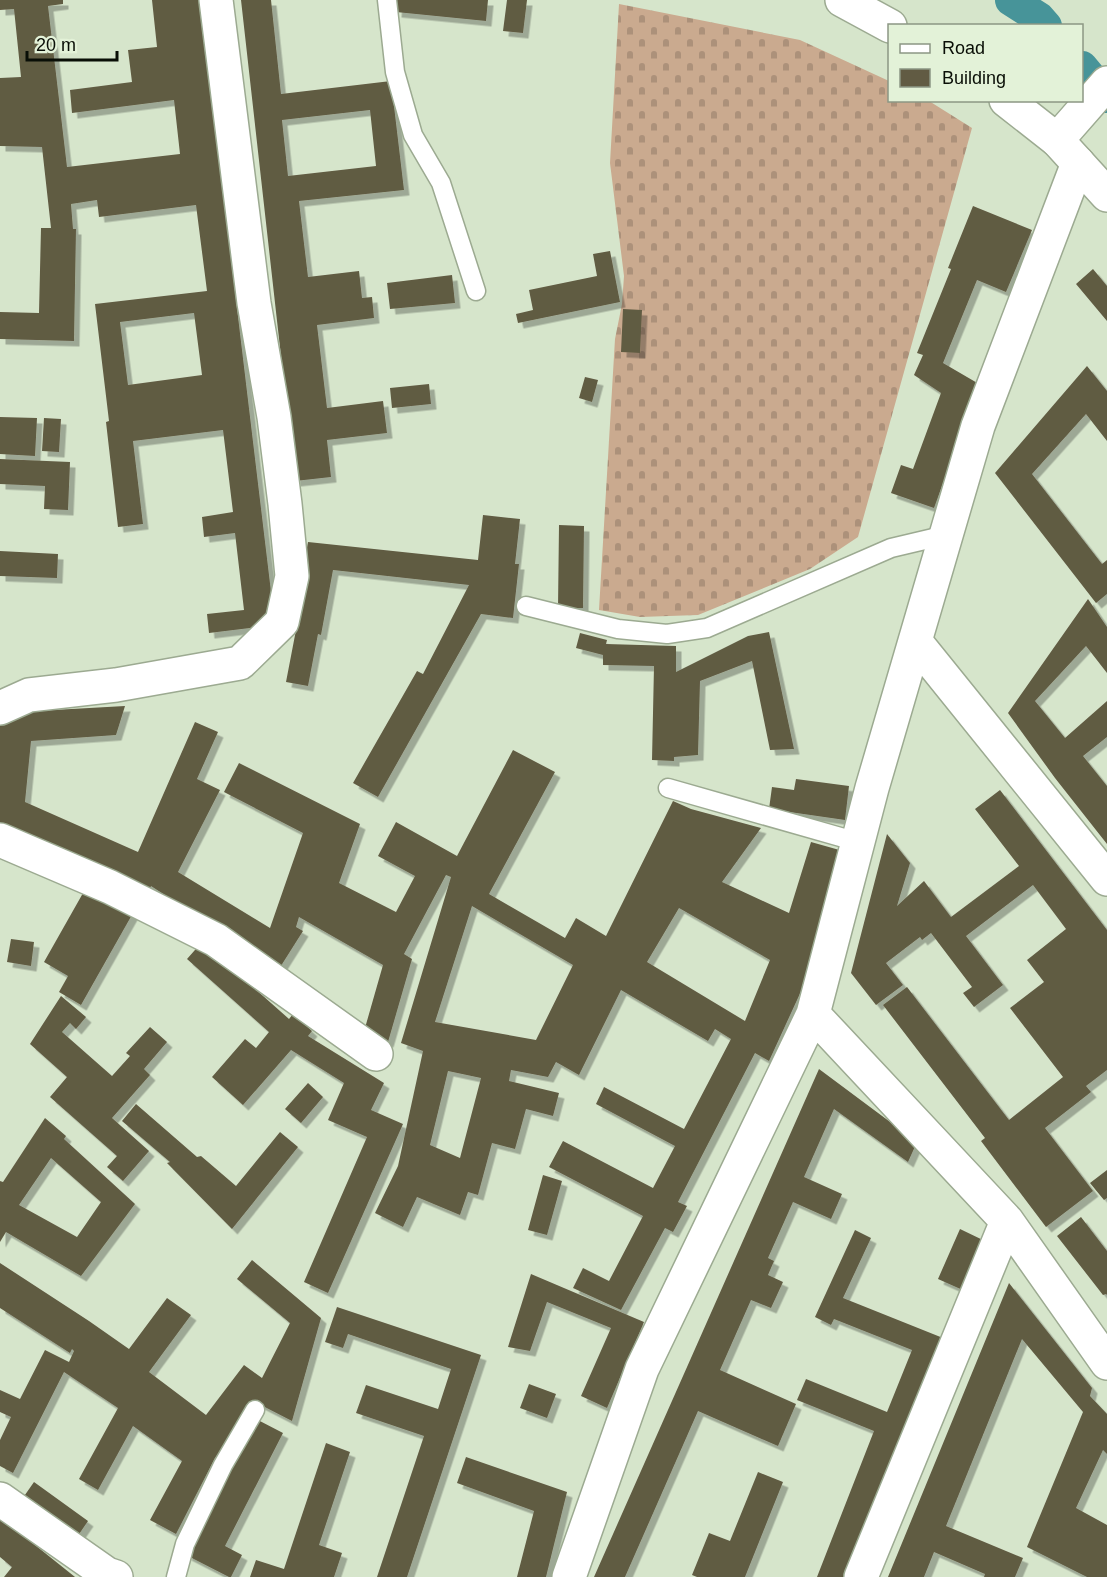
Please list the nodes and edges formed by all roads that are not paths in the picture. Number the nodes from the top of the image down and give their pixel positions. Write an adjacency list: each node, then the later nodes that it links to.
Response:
1 (216, 0): 13 (street)
2 (387, 0): 9 (lane)
3 (842, 0): 4 (street)
4 (888, 25)
5 (1107, 83): 7 (street)
6 (1008, 102): 7 (street)
7 (1067, 152): 8 (street); 10 (street)
8 (1107, 195)
9 (476, 291)
10 (946, 535): 11 (lane); 12 (street)
11 (526, 606)
12 (915, 641): 16 (street); 17 (street)
13 (0, 708)
14 (668, 788): 16 (lane)
15 (0, 840): 19 (street)
16 (858, 842): 18 (street)
17 (1107, 879)
18 (813, 1014): 20 (street); 26 (street)
19 (376, 1054)
20 (1007, 1221): 21 (street); 27 (street)
21 (1107, 1363)
22 (255, 1410): 25 (lane)
23 (0, 1499): 24 (street)
24 (116, 1577)
25 (176, 1577)
26 (568, 1577)
27 (861, 1577)

